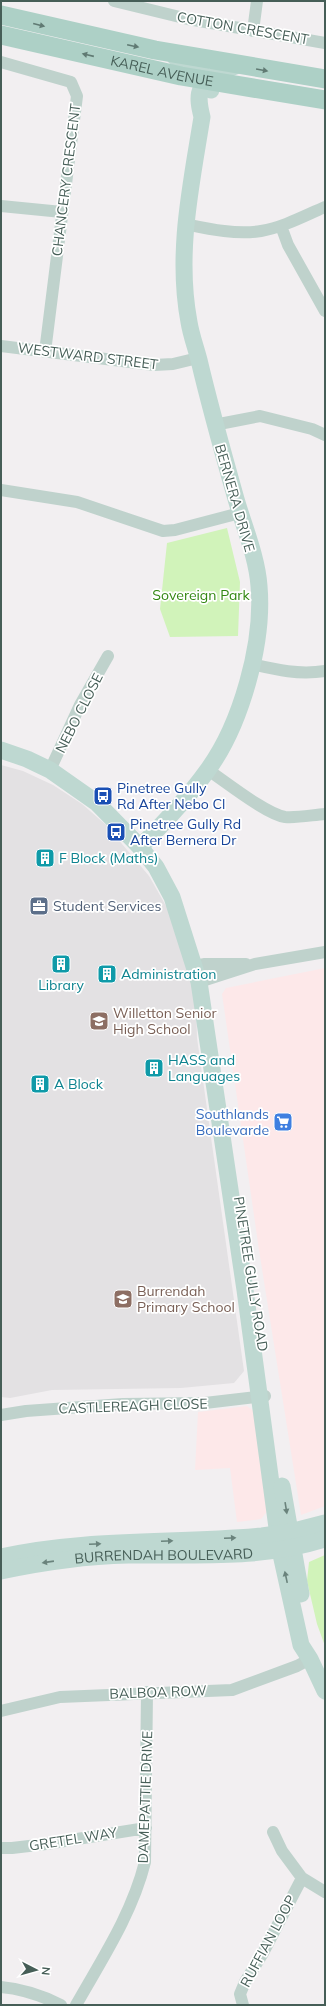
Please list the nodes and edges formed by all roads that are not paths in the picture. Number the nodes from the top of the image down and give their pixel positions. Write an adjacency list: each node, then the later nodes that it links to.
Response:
1 (257, 1): 4 (street)
2 (119, 2): 4 (street, COTTON CRESCENT)
3 (1, 15): 7 (main road, KAREL AVENUE, one-way to 7)
4 (253, 31): 6 (street, COTTON CRESCENT)
5 (1, 35): 11 (main road, KAREL AVENUE, one-way to 5)
6 (325, 43)
7 (154, 50): 9 (main road, KAREL AVENUE); 11 (main road)
8 (1, 62): 15 (street, CHANCERY CRESCENT)
9 (238, 65): 10 (main road, KAREL AVENUE, one-way to 10); 11 (main road)
10 (325, 79)
11 (209, 81): 12 (main road, KAREL AVENUE); 16 (main road, BERNERA DRIVE)
12 (325, 100)
13 (1, 206): 15 (street)
14 (325, 207): 17 (street)
15 (62, 212): 20 (street, CHANCERY CRESCENT)
16 (185, 224): 17 (street); 21 (main road, BERNERA DRIVE)
17 (281, 226): 18 (street)
18 (325, 311)
19 (1, 346): 20 (street, WESTWARD STREET)
20 (45, 352): 21 (street, WESTWARD STREET)
21 (198, 358): 22 (main road, BERNERA DRIVE)
22 (214, 425): 23 (street); 25 (main road, BERNERA DRIVE)
23 (325, 435)
24 (1, 490): 25 (street)
25 (240, 513): 27 (main road, BERNERA DRIVE)
26 (108, 656): 30 (street, NEBO CLOSE)
27 (251, 664): 28 (street); 31 (main road, BERNERA DRIVE)
28 (325, 671)
29 (1, 750): 30 (main road, PINETREE GULLY ROAD)
30 (50, 770): 33 (main road, PINETREE GULLY ROAD)
31 (208, 770): 32 (street); 33 (main road, BERNERA DRIVE)
32 (325, 814)
33 (140, 847): 35 (main road, PINETREE GULLY ROAD)
34 (325, 952): 35 (street)
35 (202, 973): 36 (main road, PINETREE GULLY ROAD); 40 (main road, PINETREE GULLY ROAD, one-way to 40)
36 (262, 1396): 37 (street, CASTLEREAGH CLOSE); 40 (main road, PINETREE GULLY ROAD)
37 (1, 1415)
38 (325, 1523): 40 (main road, BURRENDAH BOULEVARD)
39 (325, 1539): 40 (main road, BURRENDAH BOULEVARD)
40 (285, 1541): 41 (main road, BURRENDAH BOULEVARD, one-way to 40); 42 (main road, BURRENDAH BOULEVARD, one-way to 42); 43 (main road, PINETREE GULLY ROAD)
41 (1, 1557)
42 (1, 1571)
43 (310, 1659): 44 (main road, PINETREE GULLY ROAD); 45 (street, BALBOA ROW)
44 (325, 1691)
45 (148, 1692): 46 (street, BALBOA ROW); 47 (street, DAMEPATTIE DRIVE)
46 (1, 1711)
47 (146, 1828): 49 (street, GRETEL WAY); 54 (street, DAMEPATTIE DRIVE)
48 (273, 1832): 50 (street)
49 (1, 1848)
50 (302, 1878): 51 (street); 55 (street, RUFFIAN LOOP)
51 (325, 1892)
52 (1, 1986): 53 (street)
53 (62, 2005)
54 (76, 2005)
55 (243, 2005)

